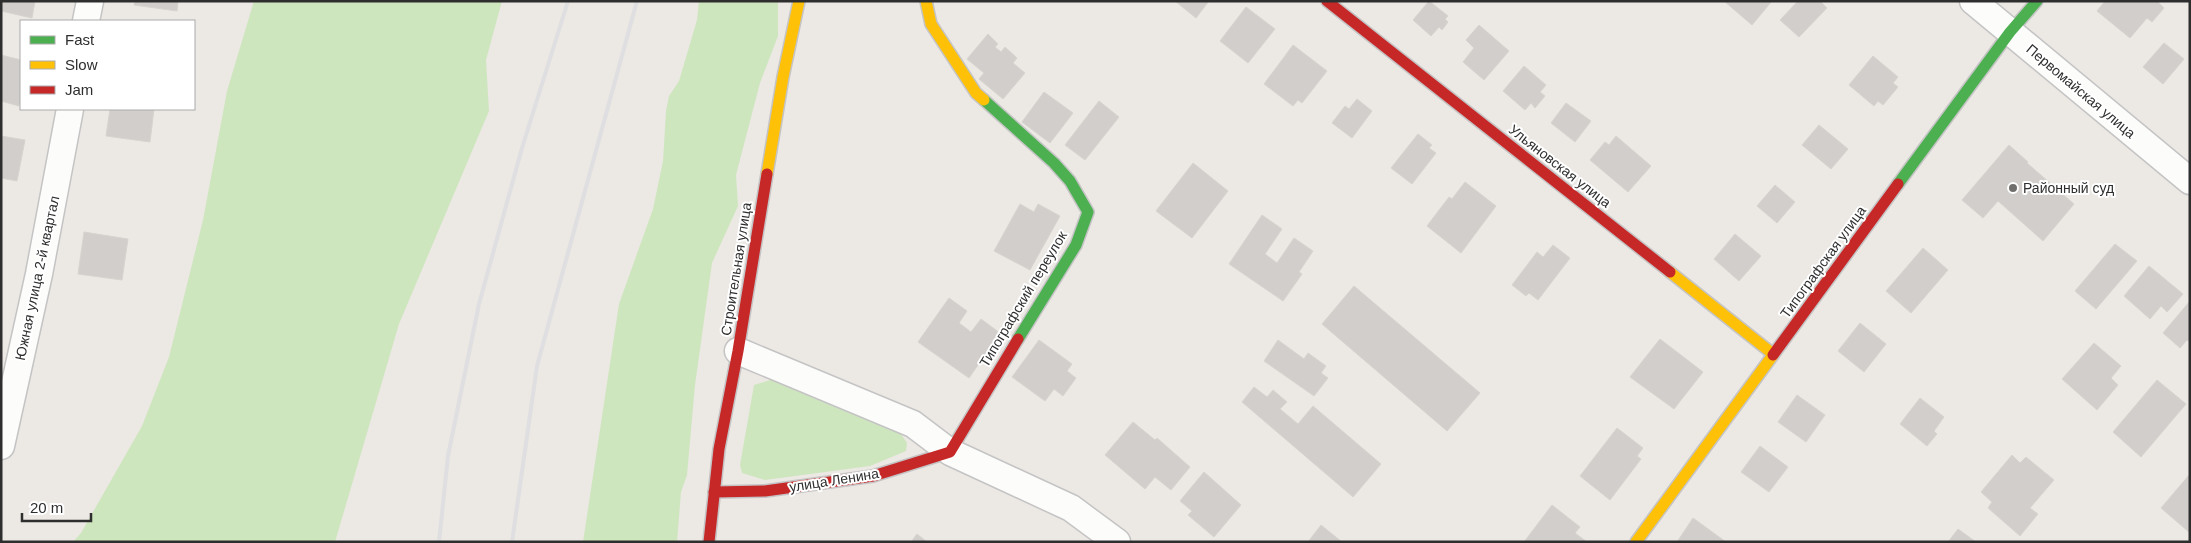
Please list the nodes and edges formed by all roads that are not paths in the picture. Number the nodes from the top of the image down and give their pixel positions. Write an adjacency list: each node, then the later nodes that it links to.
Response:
1 (90, 1): 7 (street)
2 (799, 1): 11 (street, Строительная улица)
3 (926, 1): 14 (street, Типографский переулок)
4 (1327, 1): 12 (street, Ульяновская улица)
5 (1973, 1): 8 (street, Первомайская улица)
6 (2037, 1): 8 (street, Типографская улица)
7 (86, 20)
8 (2010, 32): 10 (street, Первомайская улица); 12 (street, Типографская улица)
9 (70, 110): 13 (street, Южная улица 2-й квартал)
10 (2190, 181)
11 (738, 351): 14 (street); 15 (street, Строительная улица)
12 (1774, 354): 18 (street, Типографская улица)
13 (1, 446)
14 (950, 452): 15 (street, улица Ленина); 17 (street)
15 (714, 492): 16 (street, Строительная улица)
16 (708, 542)
17 (1117, 542)
18 (1636, 542)

